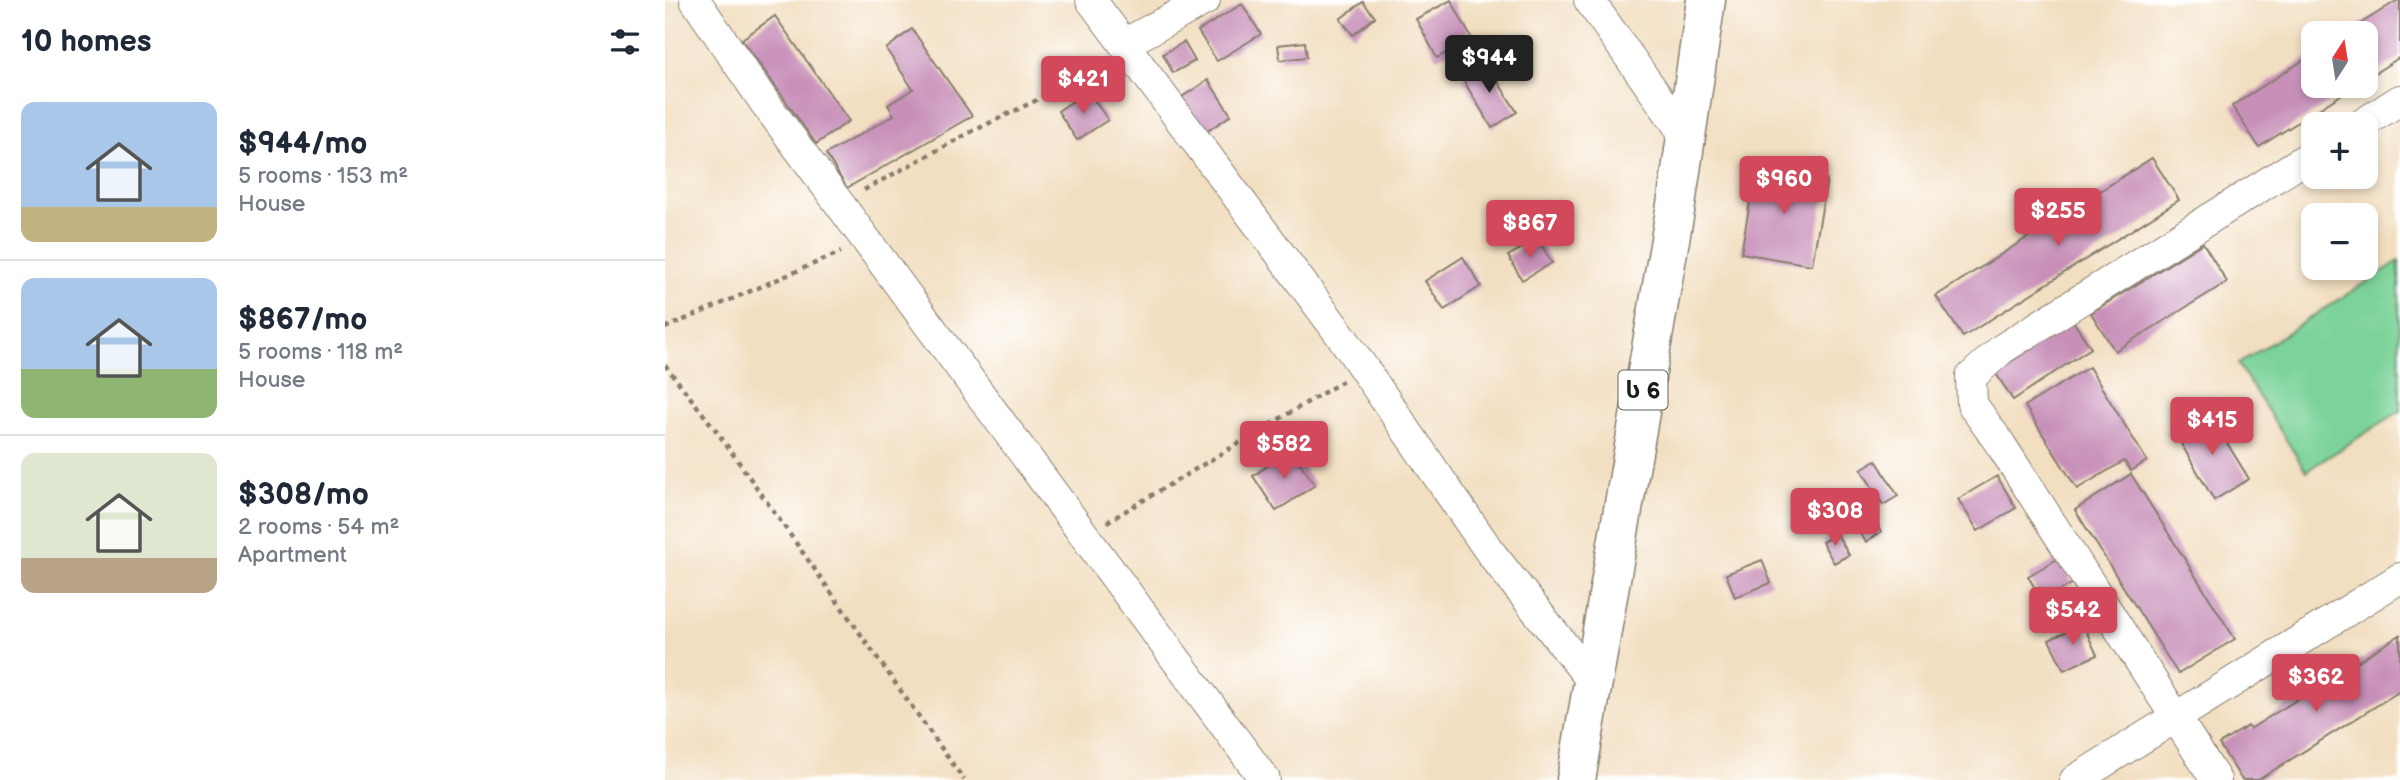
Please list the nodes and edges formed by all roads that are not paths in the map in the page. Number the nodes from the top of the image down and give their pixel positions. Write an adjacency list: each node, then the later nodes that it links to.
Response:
1 (695, 0): 14 (street)
2 (1091, 0): 6 (street)
3 (1205, 0): 6 (street)
4 (1589, 0): 9 (street)
5 (1706, 0): 9 (highway, ს 6)
6 (1128, 49): 12 (street)
7 (2400, 100): 8 (street)
8 (2378, 114)
9 (1686, 137): 12 (highway, ს 6)
10 (2301, 162): 13 (street)
11 (2400, 578): 13 (street)
12 (1592, 681): 15 (highway, ს 6)
13 (2175, 716): 16 (street); 17 (street)
14 (1265, 780)
15 (1576, 780)
16 (2075, 780)
17 (2216, 780)

